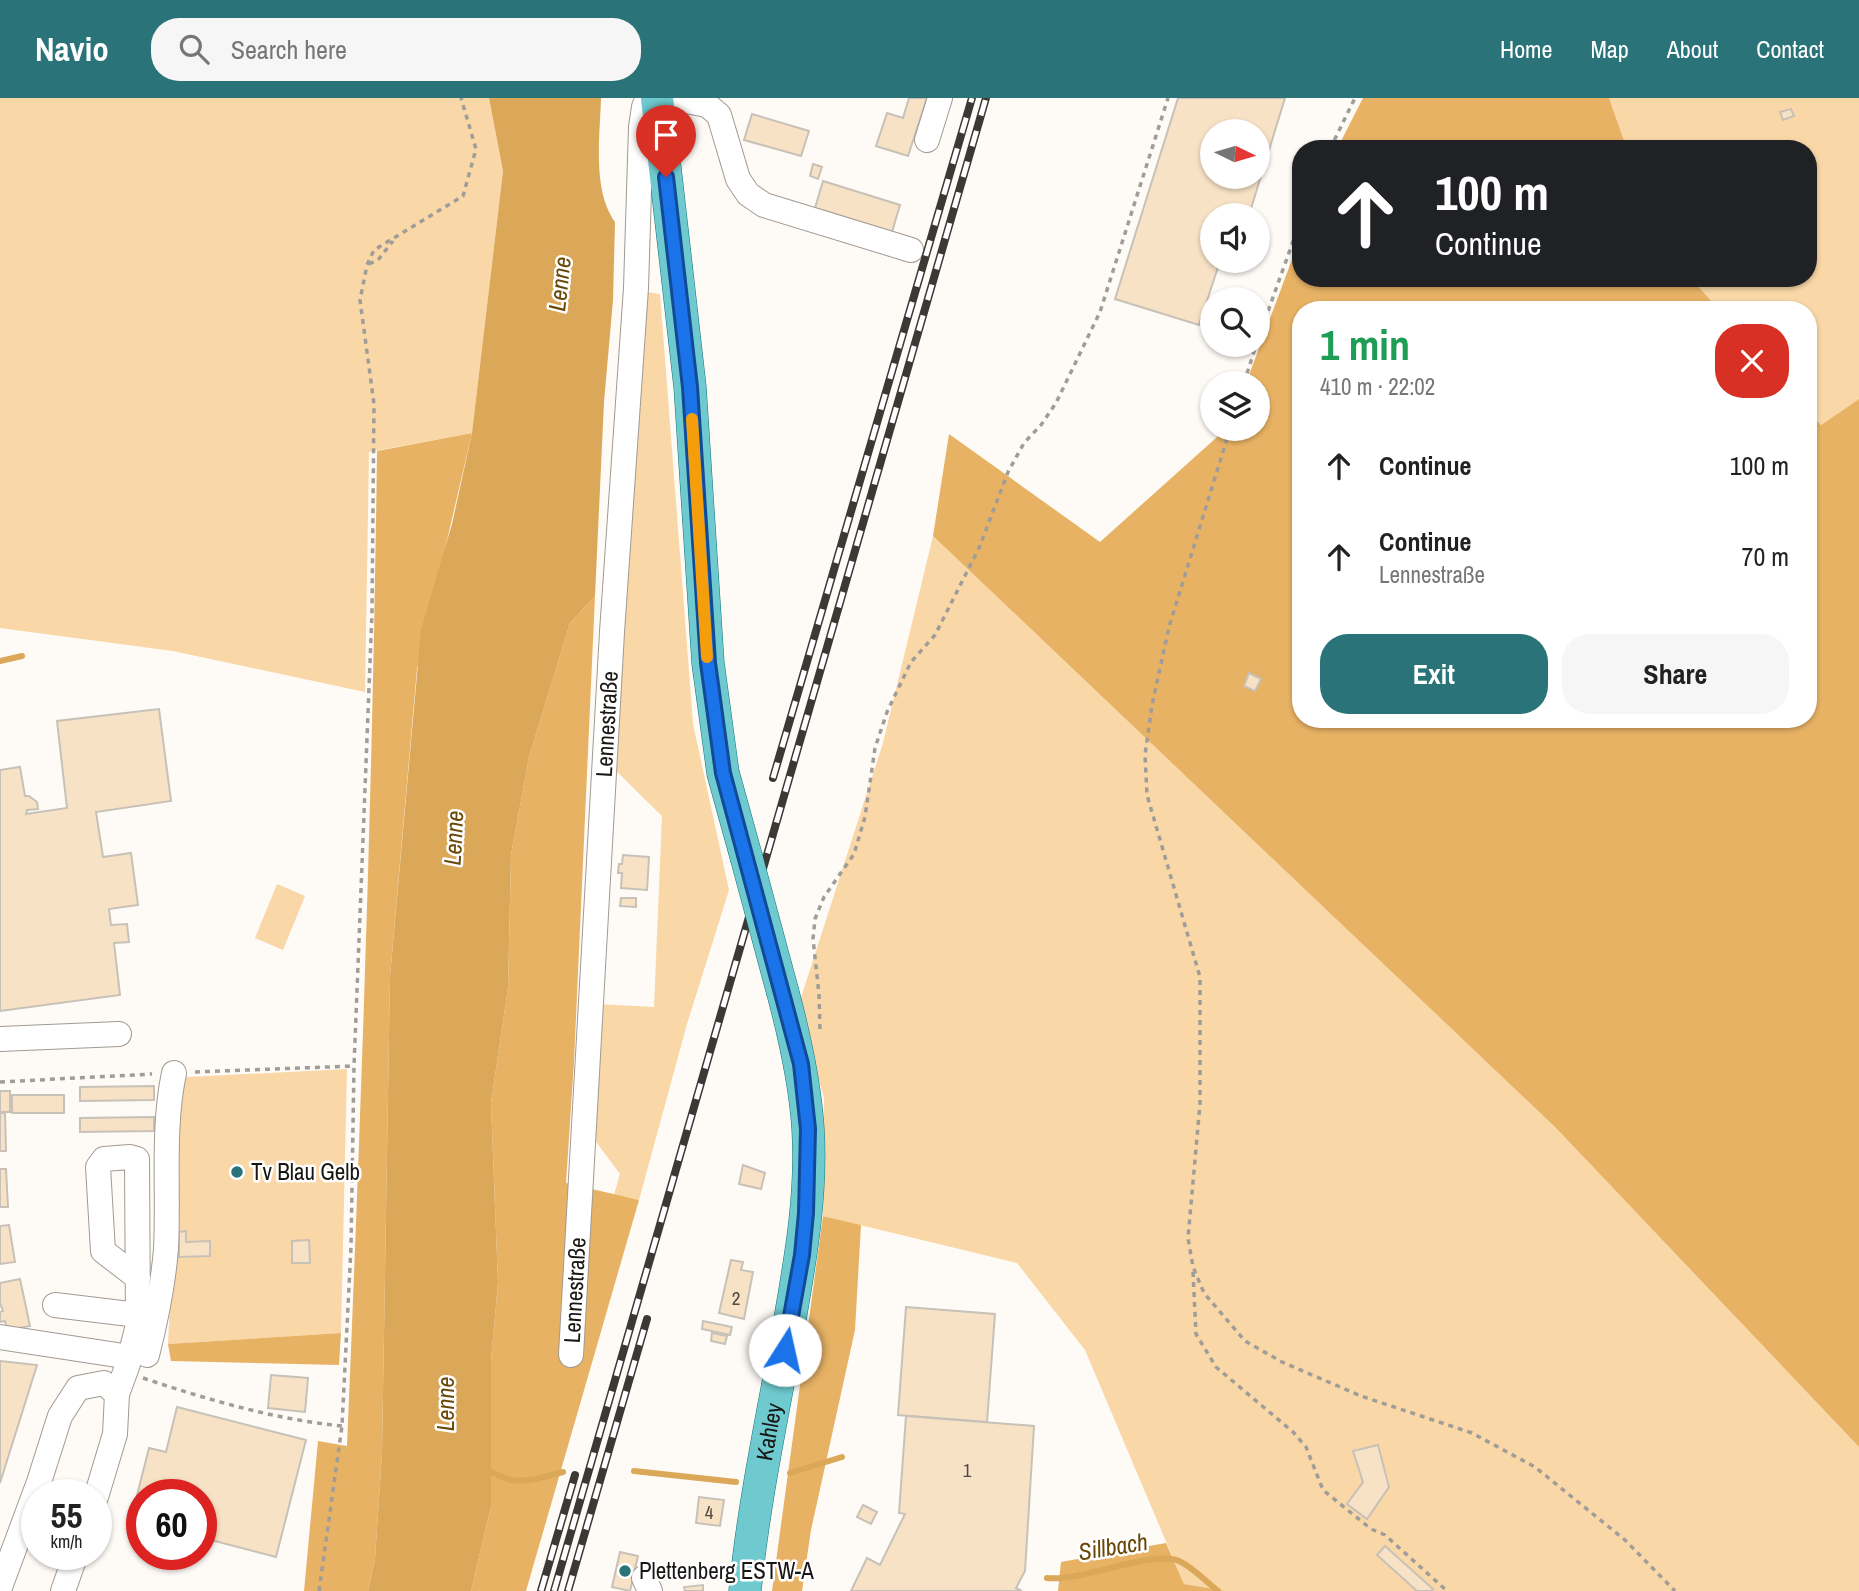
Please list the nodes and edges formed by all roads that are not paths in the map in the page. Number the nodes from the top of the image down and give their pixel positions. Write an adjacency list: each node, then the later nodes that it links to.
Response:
1 (651, 98): 14 (street, Lennestraße)
2 (657, 98): 21 (main road, Kahley, bridge)
3 (670, 98): 6 (street)
4 (940, 98): 5 (street)
5 (927, 140)
6 (911, 250)
7 (119, 1034): 8 (street)
8 (0, 1039)
9 (174, 1073): 15 (street)
10 (138, 1278): 12 (street)
11 (55, 1305): 12 (street)
12 (138, 1315): 15 (street)
13 (0, 1337): 15 (street)
14 (570, 1355)
15 (136, 1367): 16 (street)
16 (117, 1394): 17 (street); 19 (street)
17 (101, 1479)
18 (70, 1570): 20 (street)
19 (0, 1587)
20 (63, 1591)
21 (745, 1591)

